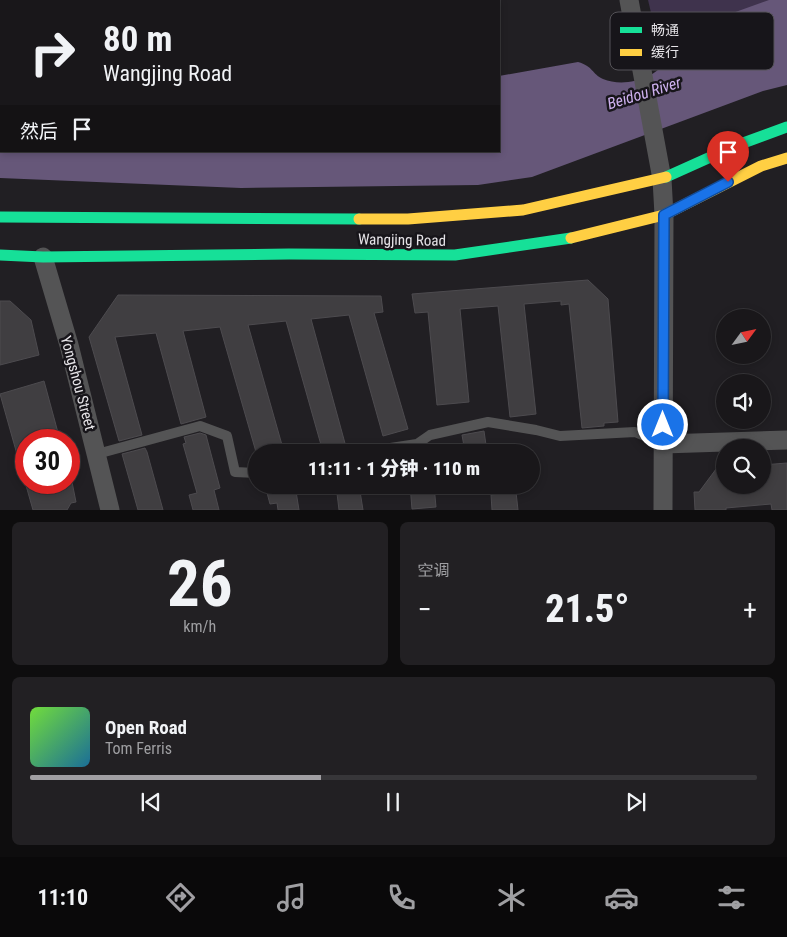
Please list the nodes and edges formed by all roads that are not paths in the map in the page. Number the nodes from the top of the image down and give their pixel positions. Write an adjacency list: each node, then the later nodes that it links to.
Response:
1 (642, 70): 4 (street)
2 (787, 127): 4 (main road, Wangjing Road)
3 (787, 158): 5 (main road, Wangjing Road)
4 (662, 179): 5 (street); 6 (main road, Wangjing Road)
5 (664, 215): 8 (main road, Wangjing Road); 11 (street)
6 (0, 217)
7 (0, 255): 8 (main road, Wangjing Road)
8 (43, 257): 12 (street, Yongshou Street)
9 (787, 440): 11 (street)
10 (416, 444): 11 (lane)
11 (662, 444): 15 (street)
12 (97, 454): 13 (lane); 14 (street, Yongshou Street)
13 (248, 473)
14 (110, 510)
15 (663, 510)

